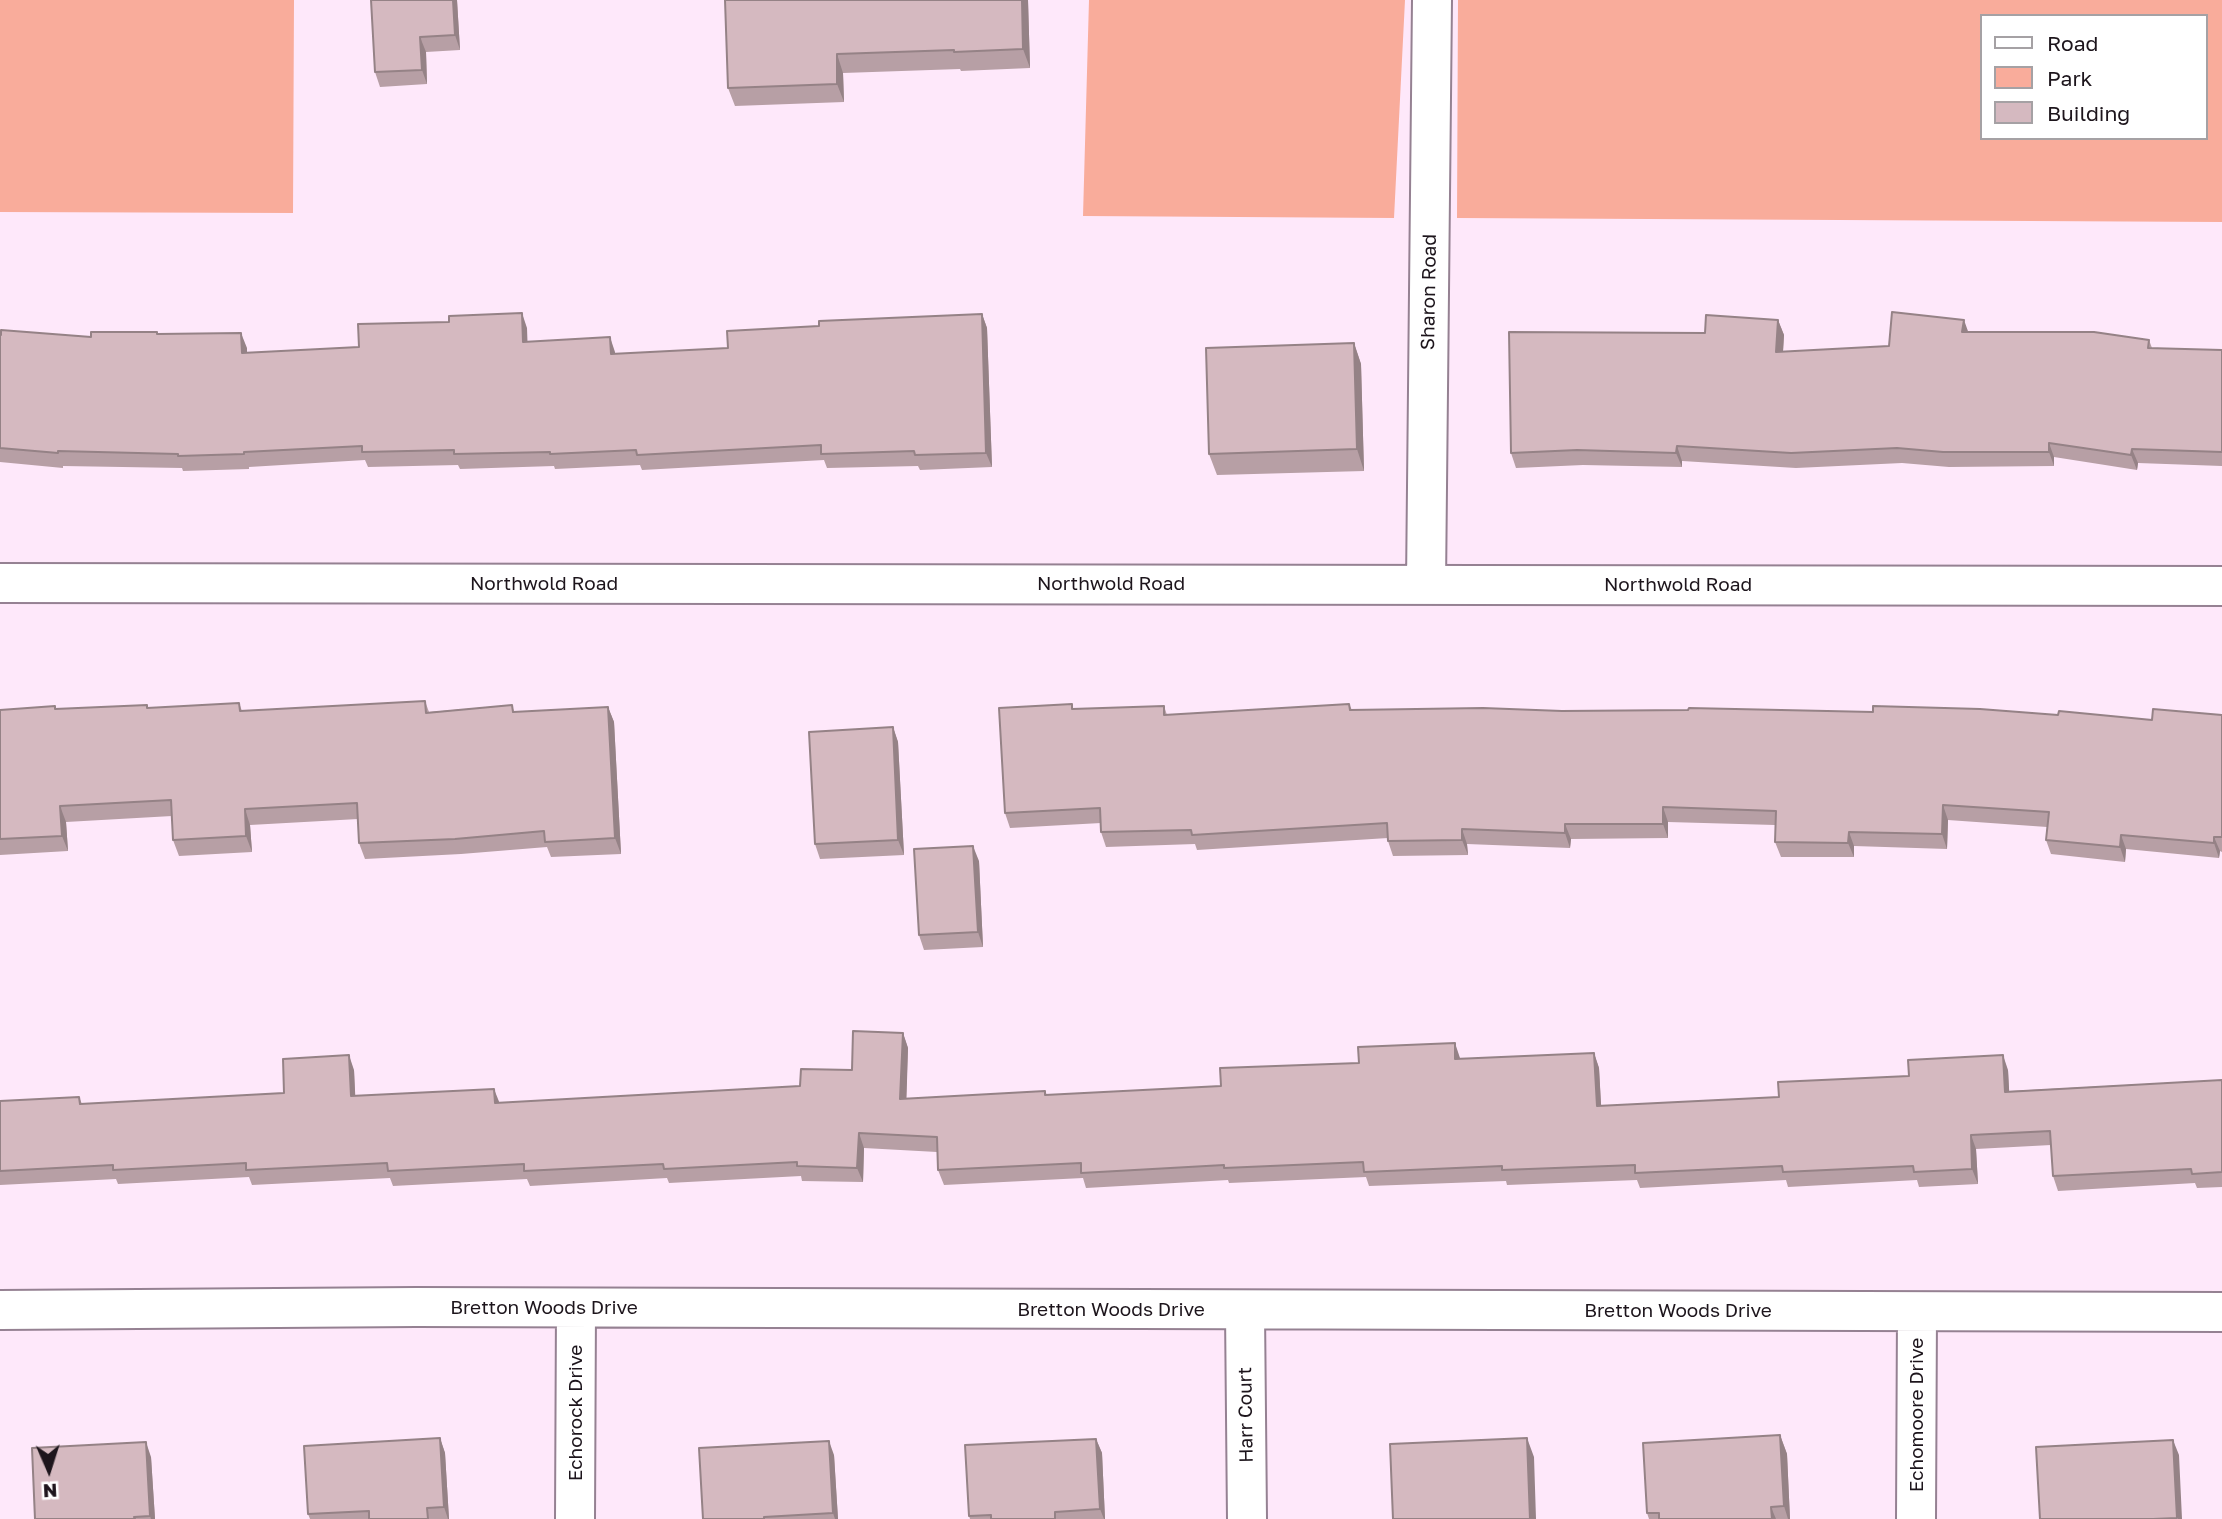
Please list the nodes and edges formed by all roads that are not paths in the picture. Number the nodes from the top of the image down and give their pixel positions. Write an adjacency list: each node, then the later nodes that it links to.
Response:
1 (1432, 0): 3 (street, Sharon Road)
2 (0, 583): 3 (street, Northwold Road)
3 (1426, 584): 4 (street, Northwold Road)
4 (2222, 586)
5 (576, 1308): 6 (street, Bretton Woods Drive); 7 (street, Bretton Woods Drive); 10 (street, Echorock Drive)
6 (0, 1310)
7 (1245, 1311): 8 (street, Bretton Woods Drive); 11 (street, Harr Court)
8 (1917, 1312): 9 (street, Bretton Woods Drive); 12 (street, Echomoore Drive)
9 (2222, 1312)
10 (575, 1519)
11 (1247, 1519)
12 (1916, 1519)

